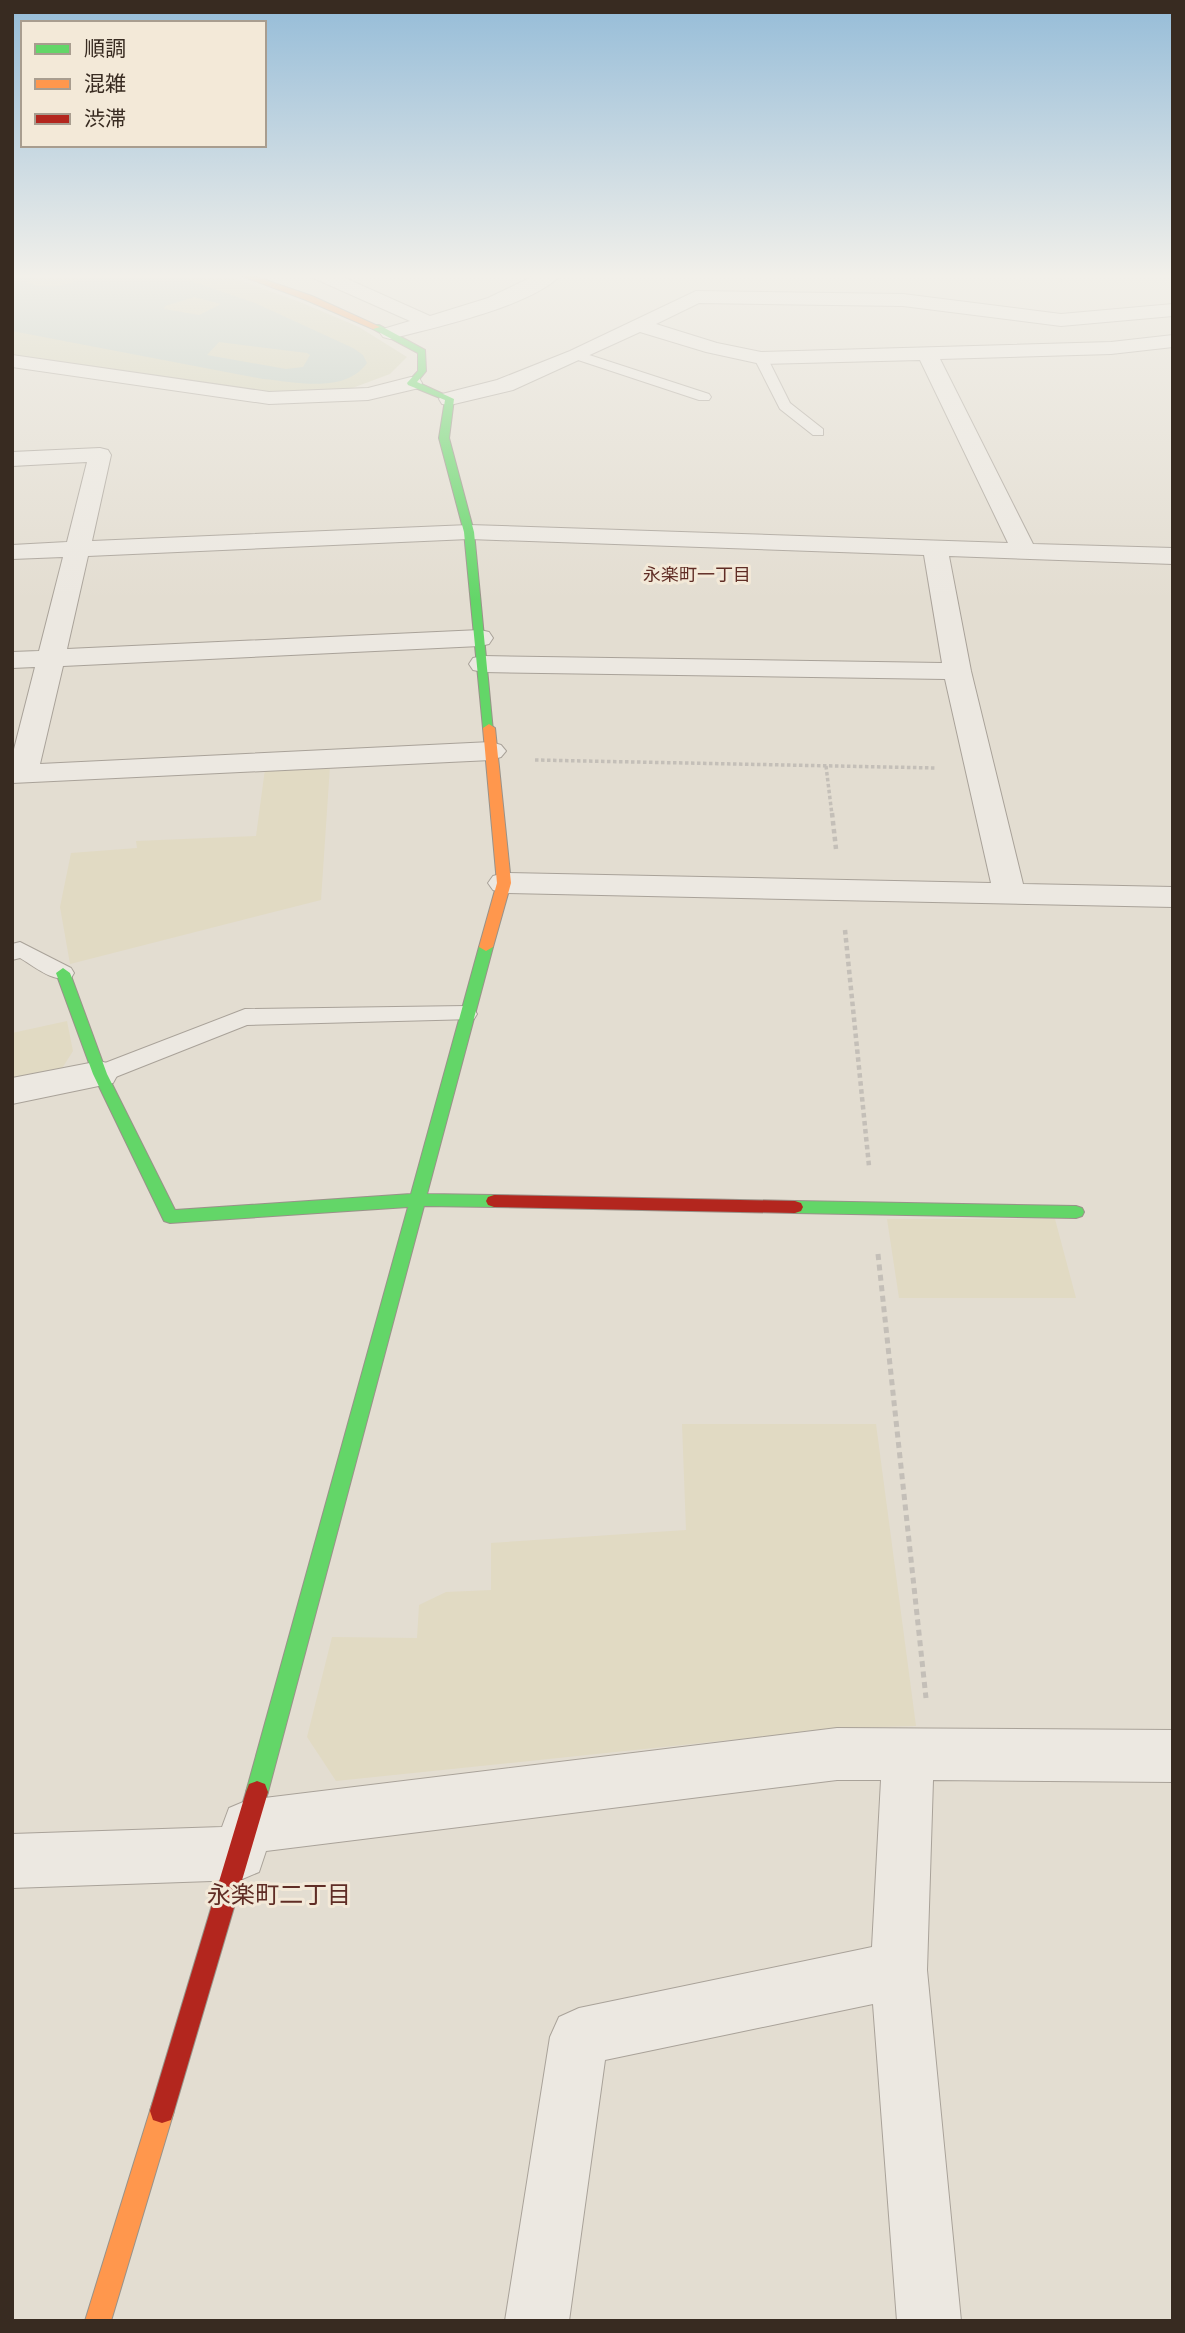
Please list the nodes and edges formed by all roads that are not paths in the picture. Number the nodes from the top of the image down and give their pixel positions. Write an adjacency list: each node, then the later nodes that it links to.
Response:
1 (157, 382): 6 (street)
2 (510, 382): 8 (street)
3 (658, 382): 7 (lane)
4 (773, 382): 9 (lane)
5 (940, 382): 14 (street)
6 (411, 383): 8 (street)
7 (704, 397)
8 (450, 399): 11 (street)
9 (818, 432)
10 (12, 459): 13 (street)
11 (469, 532): 12 (street); 13 (street); 17 (street)
12 (935, 548): 14 (street); 20 (street)
13 (77, 549): 15 (street); 18 (street)
14 (1024, 551): 16 (street)
15 (12, 552)
16 (1173, 556)
17 (481, 651): 18 (street); 20 (street); 21 (street)
18 (51, 659): 19 (street); 22 (street)
19 (12, 660)
20 (957, 671): 24 (street)
21 (492, 755): 22 (street); 23 (street)
22 (18, 774)
23 (504, 883): 24 (street); 28 (street)
24 (1009, 892): 25 (street)
25 (1173, 897)
26 (12, 953): 27 (lane)
27 (63, 973): 29 (street)
28 (466, 1014): 29 (lane); 31 (street)
29 (100, 1074): 30 (street); 31 (street)
30 (12, 1091)
31 (416, 1200): 32 (street); 35 (street)
32 (1076, 1212)
33 (920, 1754): 34 (street); 35 (street); 37 (street)
34 (1173, 1756)
35 (244, 1840): 36 (street); 38 (street)
36 (12, 1861)
37 (899, 1970): 39 (street); 40 (street)
38 (98, 2321)
39 (537, 2321)
40 (929, 2321)

